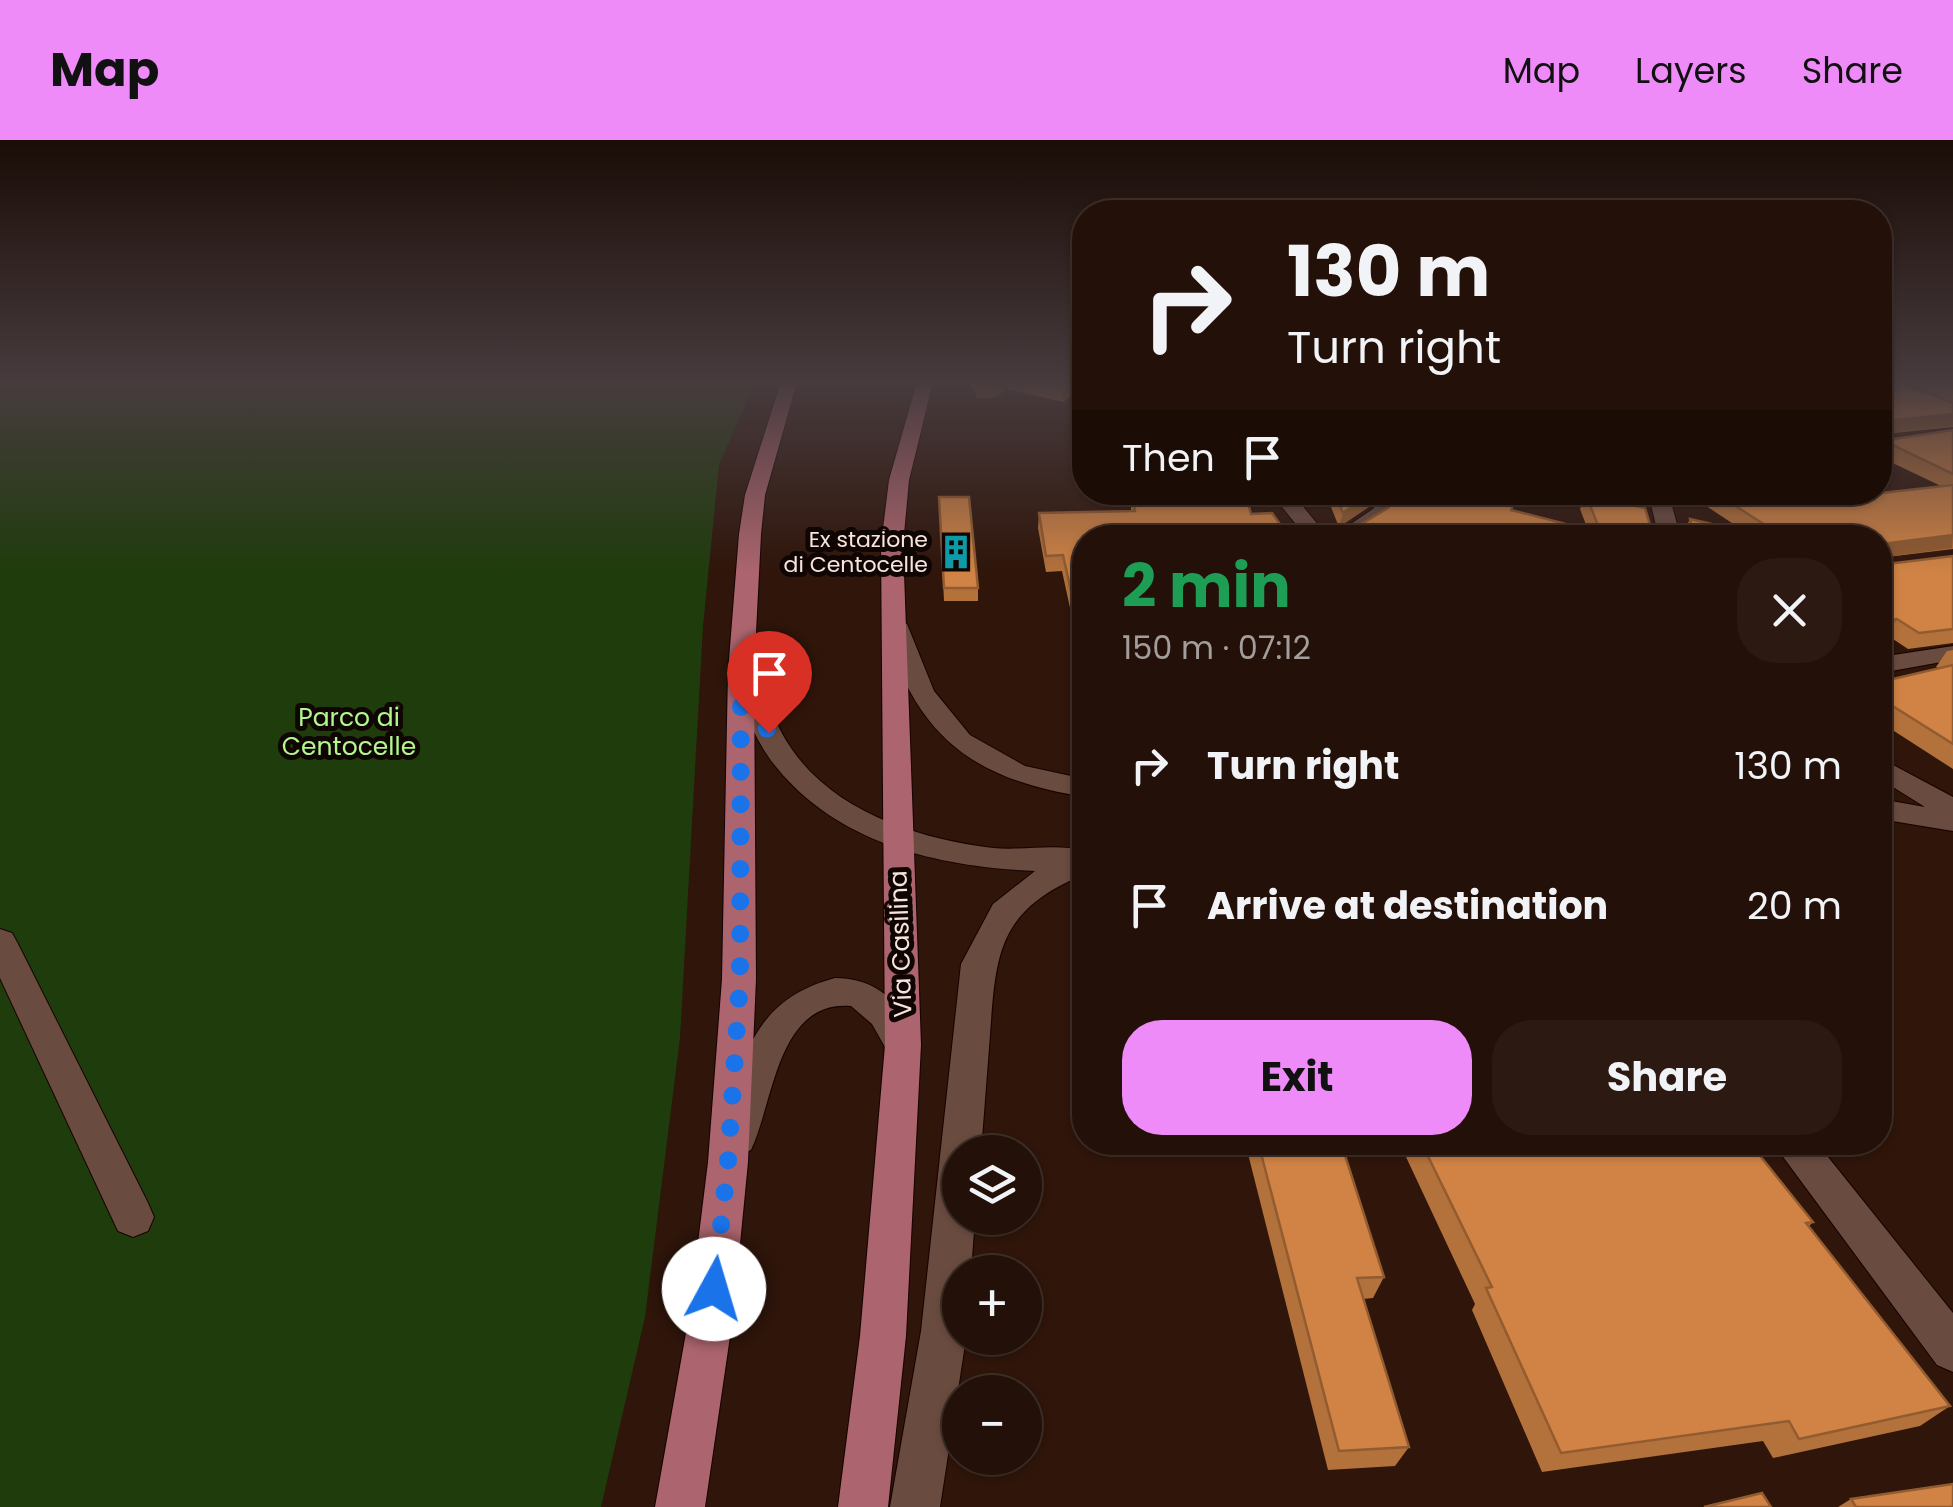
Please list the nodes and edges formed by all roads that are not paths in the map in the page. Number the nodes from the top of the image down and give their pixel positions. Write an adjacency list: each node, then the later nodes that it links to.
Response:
1 (769, 446): 10 (main road)
2 (910, 446): 7 (main road, Via Casilina)
3 (1291, 505): 5 (street)
4 (1386, 505): 6 (street)
5 (1308, 525)
6 (1361, 525)
7 (892, 606): 12 (street); 16 (main road, Via Casilina)
8 (1953, 653): 9 (street)
9 (1892, 663)
10 (741, 672): 16 (street); 22 (main road)
11 (1892, 774): 13 (street)
12 (1072, 785)
13 (1953, 810)
14 (1892, 811): 15 (street)
15 (1953, 821)
16 (896, 837): 17 (street); 20 (main road, Via Casilina)
17 (1072, 860)
18 (1072, 867): 27 (street)
19 (0, 942): 23 (street)
20 (903, 1045): 22 (street); 26 (main road, Via Casilina)
21 (1802, 1155): 24 (street)
22 (728, 1162): 25 (main road)
23 (133, 1217)
24 (1953, 1349)
25 (680, 1507)
26 (863, 1507)
27 (915, 1507)

